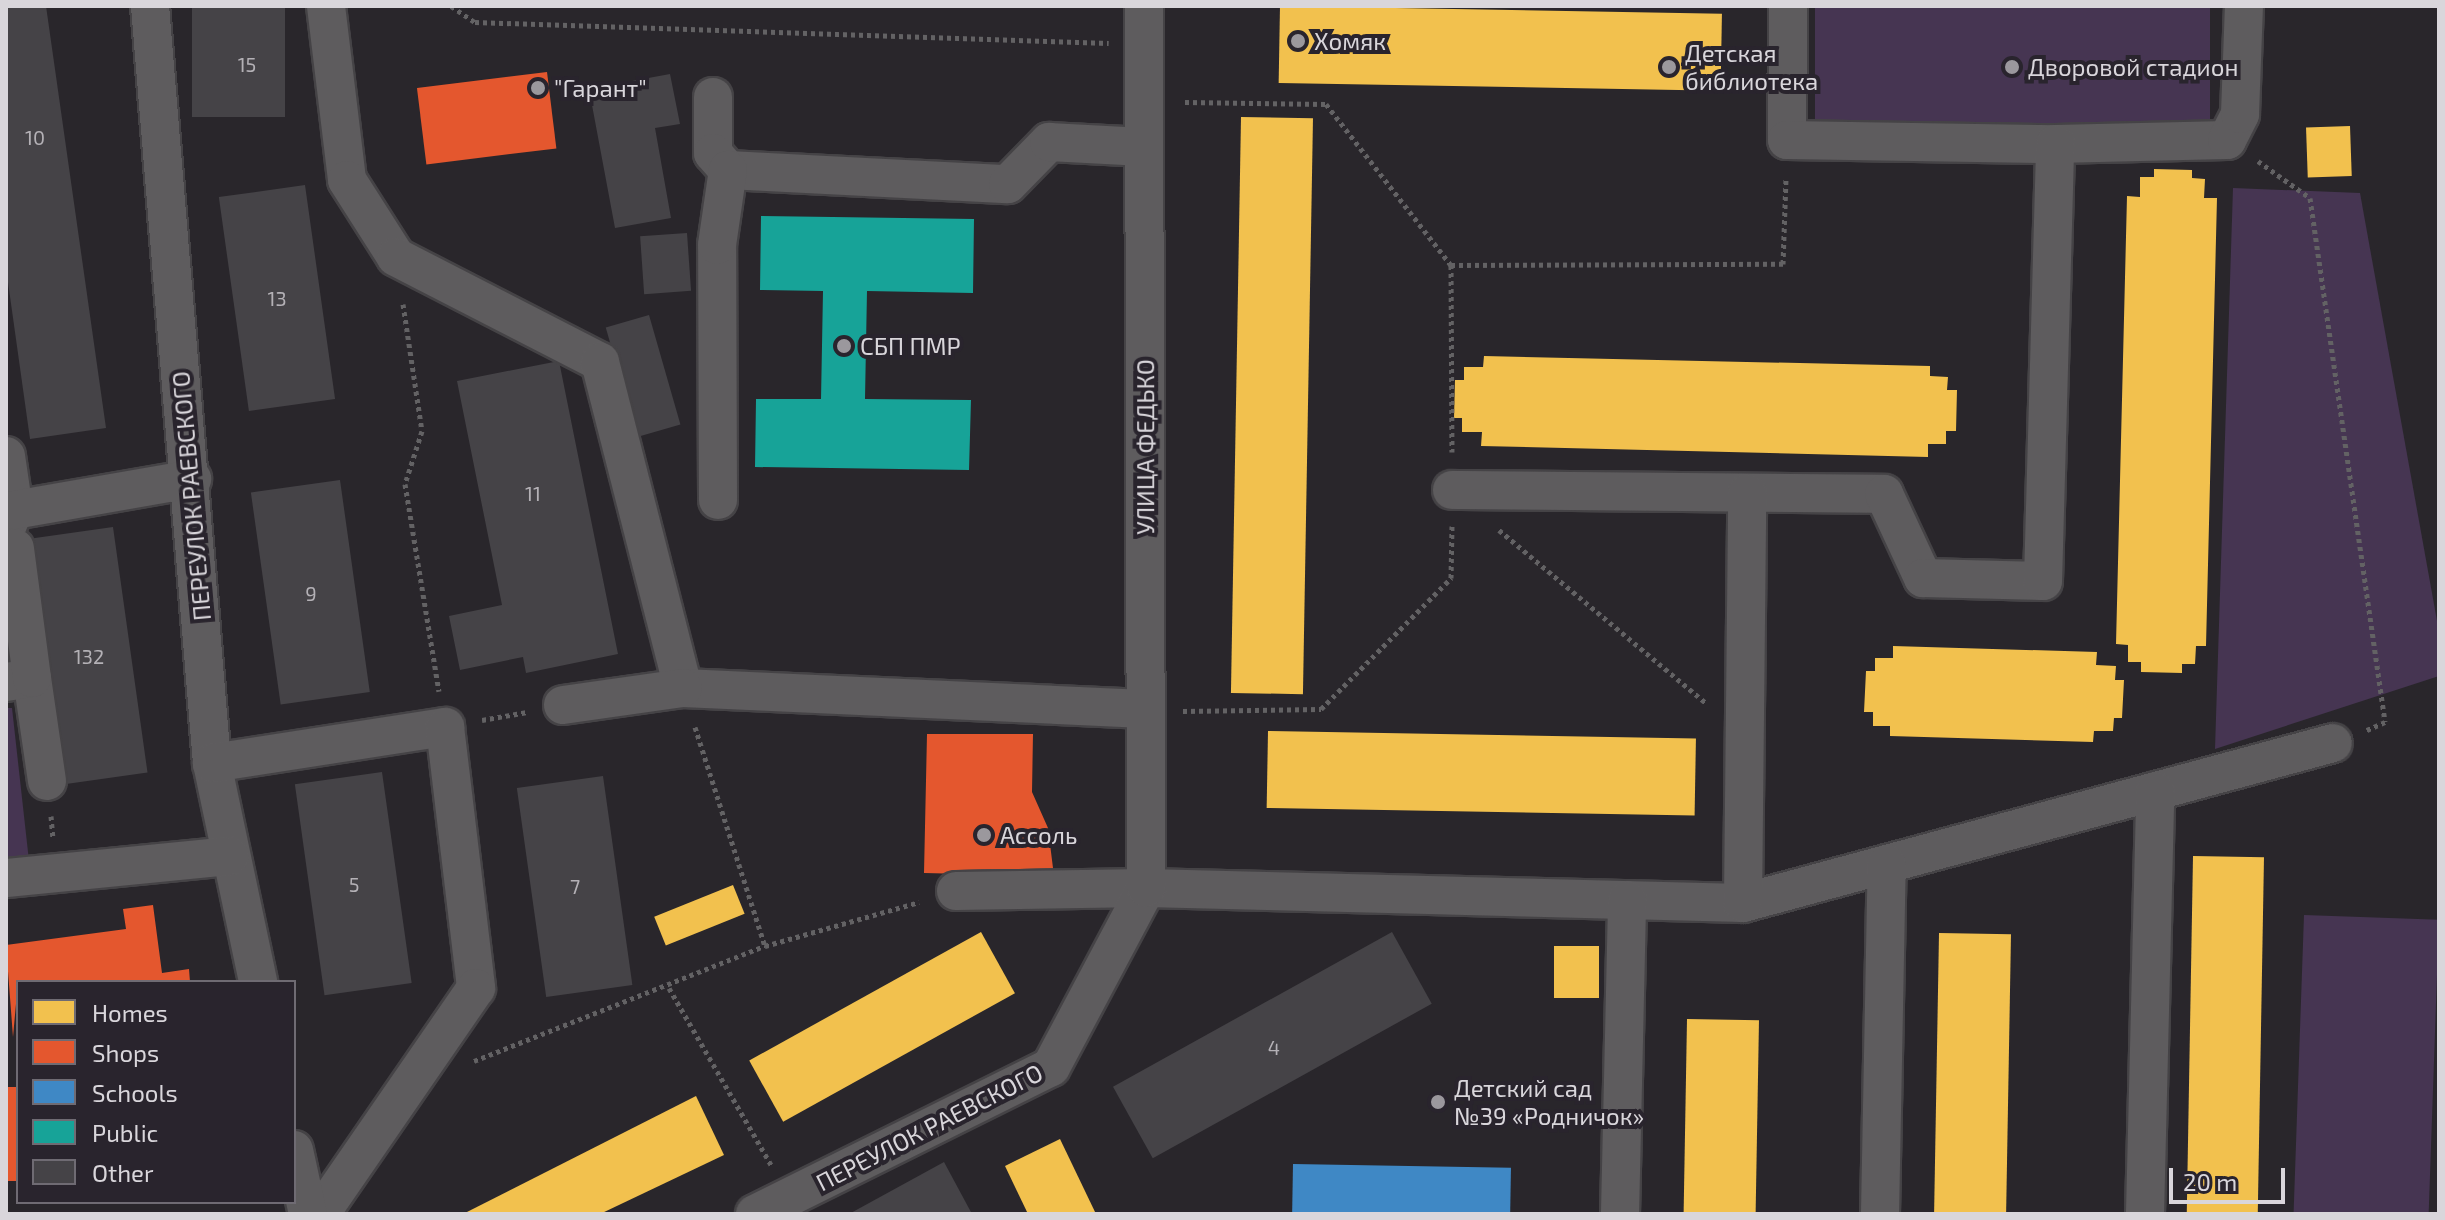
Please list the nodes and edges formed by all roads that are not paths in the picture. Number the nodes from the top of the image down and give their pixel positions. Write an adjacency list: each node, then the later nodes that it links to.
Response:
1 (150, 6): 11 (street, ПЕРЕУЛОК РАЕВСКОГО)
2 (326, 6): 17 (street)
3 (1144, 6): 8 (street, УЛИЦА ФЕДЬКО)
4 (1788, 6): 7 (street)
5 (2244, 6): 7 (street)
6 (713, 97): 9 (street)
7 (2055, 144): 13 (street)
8 (1144, 147): 9 (street); 19 (street, УЛИЦА ФЕДЬКО)
9 (728, 170): 14 (street)
10 (6, 456): 15 (street)
11 (192, 479): 15 (street); 21 (street, ПЕРЕУЛОК РАЕВСКОГО)
12 (1452, 490): 13 (street)
13 (1747, 493): 30 (street)
14 (718, 500)
15 (12, 529): 16 (street)
16 (19, 680): 22 (street)
17 (683, 688): 18 (street); 19 (street)
18 (563, 705)
19 (1145, 709): 27 (street, УЛИЦА ФЕДЬКО)
20 (2333, 743): 23 (street)
21 (212, 763): 24 (street, ПЕРЕУЛОК РАЕВСКОГО); 34 (street)
22 (47, 781)
23 (2155, 791): 25 (street); 38 (street)
24 (230, 856): 26 (street); 31 (street, ПЕРЕУЛОК РАЕВСКОГО)
25 (1887, 864): 30 (street); 37 (street)
26 (6, 878)
27 (1146, 888): 28 (street); 29 (street); 35 (street, ПЕРЕУЛОК РАЕВСКОГО)
28 (956, 891)
29 (1627, 900): 30 (street); 36 (street)
30 (1743, 903)
31 (258, 980)
32 (296, 1159): 33 (street)
33 (308, 1214)
34 (320, 1214)
35 (755, 1214)
36 (1620, 1214)
37 (1880, 1214)
38 (2145, 1214)

